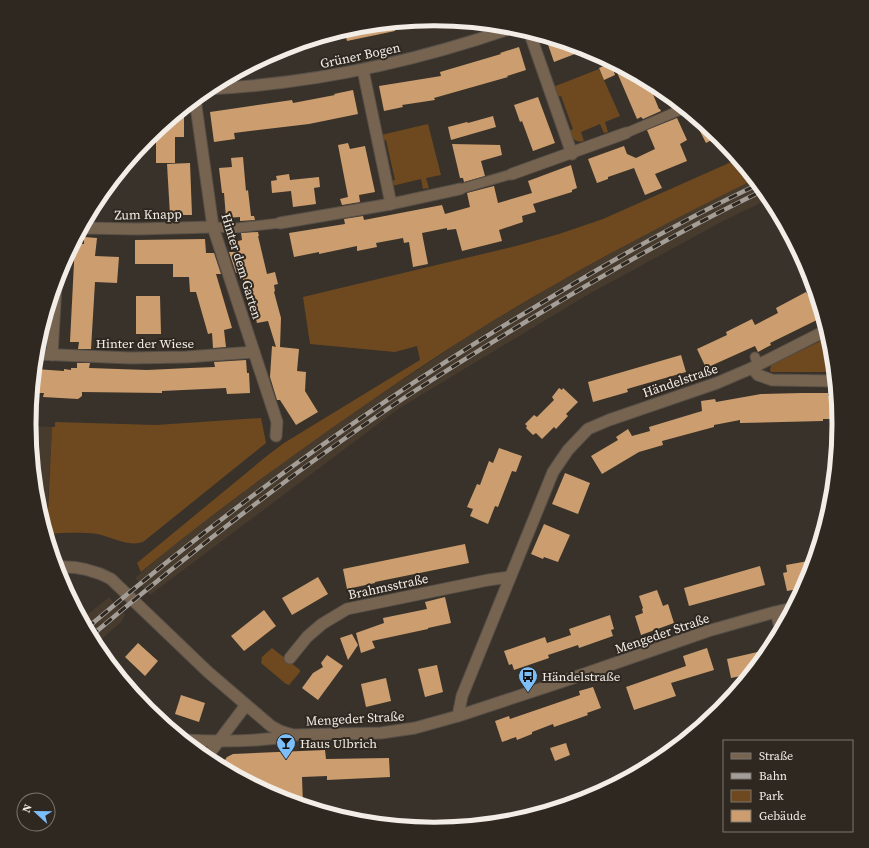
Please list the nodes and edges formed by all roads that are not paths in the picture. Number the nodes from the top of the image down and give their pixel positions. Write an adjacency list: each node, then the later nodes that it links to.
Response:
1 (500, 32): 3 (street, Grüner Bogen)
2 (532, 39): 8 (street)
3 (363, 70): 4 (street, Grüner Bogen); 11 (street)
4 (221, 88)
5 (196, 105): 13 (street, Hinter dem Garten)
6 (679, 110): 7 (lane)
7 (626, 133): 8 (street)
8 (572, 154): 9 (street)
9 (512, 174): 10 (lane)
10 (460, 189): 11 (street)
11 (391, 204): 12 (street)
12 (280, 223): 13 (lane)
13 (213, 227): 14 (street, Zum Knapp); 17 (street, Hinter dem Garten)
14 (88, 228)
15 (55, 306): 19 (street)
16 (822, 332): 20 (street, Händelstraße)
17 (254, 352): 19 (street, Hinter der Wiese); 22 (street, Hinter dem Garten)
18 (43, 354): 19 (street, Hinter der Wiese)
19 (52, 355)
20 (755, 363): 21 (street); 24 (street, Händelstraße)
21 (830, 381)
22 (276, 436)
23 (64, 567): 29 (street, Mengeder Straße)
24 (510, 577): 28 (street, Brahmsstraße); 30 (street, Händelstraße)
25 (786, 610): 26 (street, Mengeder Straße)
26 (775, 612): 27 (lane); 30 (street, Mengeder Straße)
27 (778, 624)
28 (290, 658)
29 (246, 705): 31 (street, Mengeder Straße); 33 (street)
30 (458, 716): 31 (street, Mengeder Straße)
31 (293, 735): 33 (street)
32 (193, 741): 33 (street)
33 (218, 742): 34 (street)
34 (210, 753)

